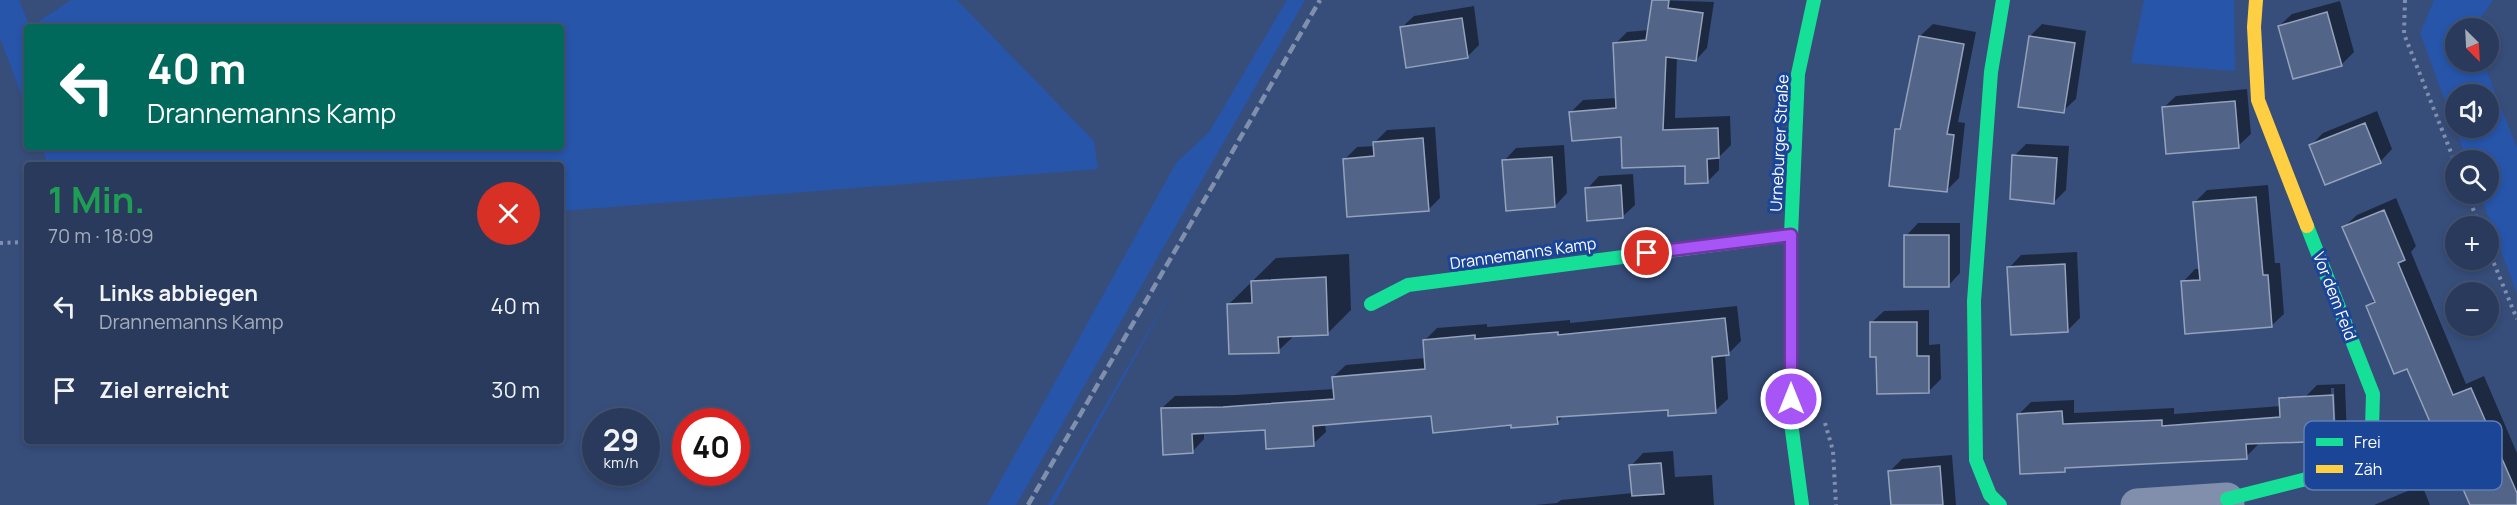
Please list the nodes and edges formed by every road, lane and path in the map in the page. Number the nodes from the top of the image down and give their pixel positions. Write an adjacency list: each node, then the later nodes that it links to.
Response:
1 (1814, 0): 6 (street, Urneburger Straße)
2 (2003, 0): 16 (street)
3 (2256, 0): 12 (street, Vor dem Feld)
4 (2405, 0): 5 (path)
5 (2450, 150)
6 (1791, 235): 10 (street, Drannemanns Kamp); 15 (street, Urneburger Straße)
7 (24, 242): 8 (path)
8 (0, 243)
9 (2497, 270): 11 (path)
10 (1371, 304)
11 (2517, 319)
12 (2372, 421)
13 (2304, 481): 14 (street, Vor dem Feld)
14 (2227, 502): 17 (street, Vor dem Feld)
15 (1802, 505)
16 (2000, 505)
17 (2137, 505)

